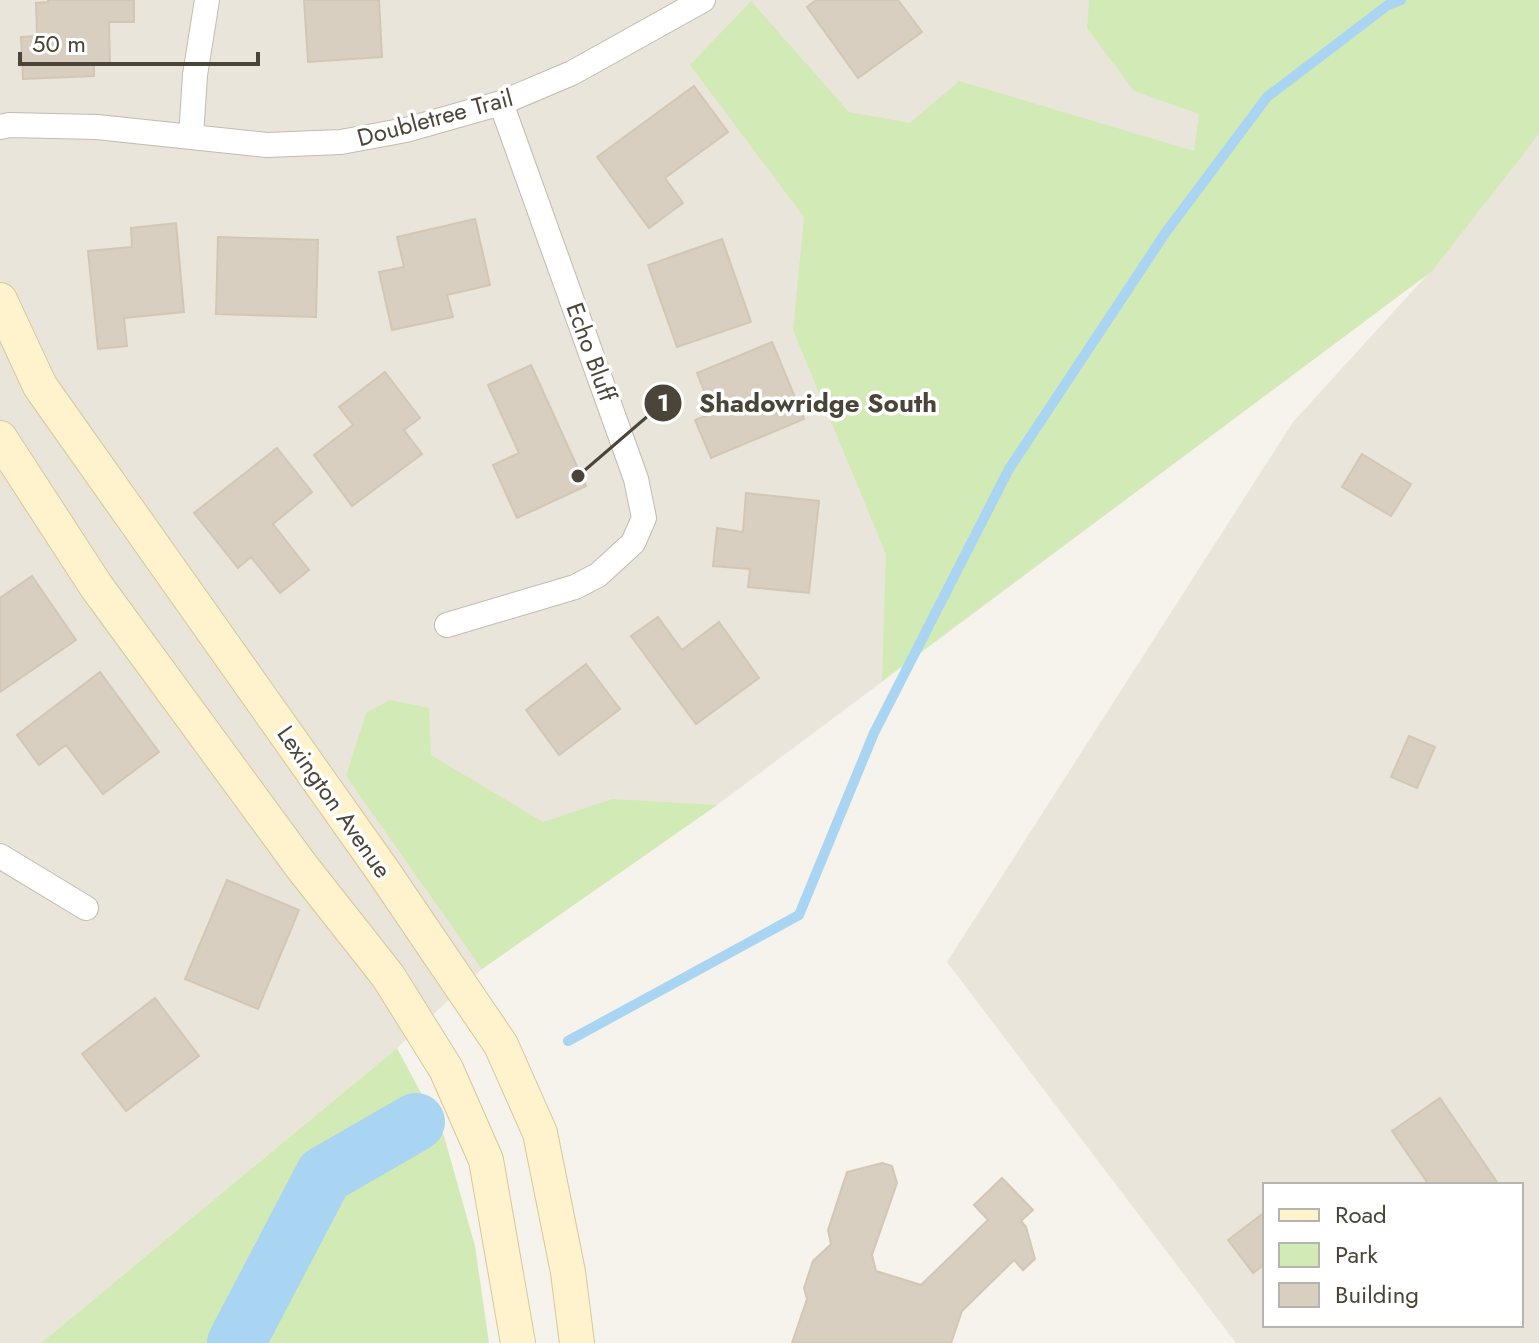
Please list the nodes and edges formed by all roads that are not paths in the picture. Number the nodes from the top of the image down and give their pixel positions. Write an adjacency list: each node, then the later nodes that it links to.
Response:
1 (207, 0): 5 (street)
2 (703, 0): 3 (street, Doubletree Trail)
3 (501, 103): 5 (street, Doubletree Trail); 8 (street, Echo Bluff)
4 (0, 127): 5 (street, Doubletree Trail)
5 (191, 137)
6 (0, 300): 12 (street, Lexington Avenue)
7 (0, 438): 11 (street)
8 (447, 625)
9 (0, 856): 10 (street)
10 (86, 908)
11 (518, 1343)
12 (577, 1343)

